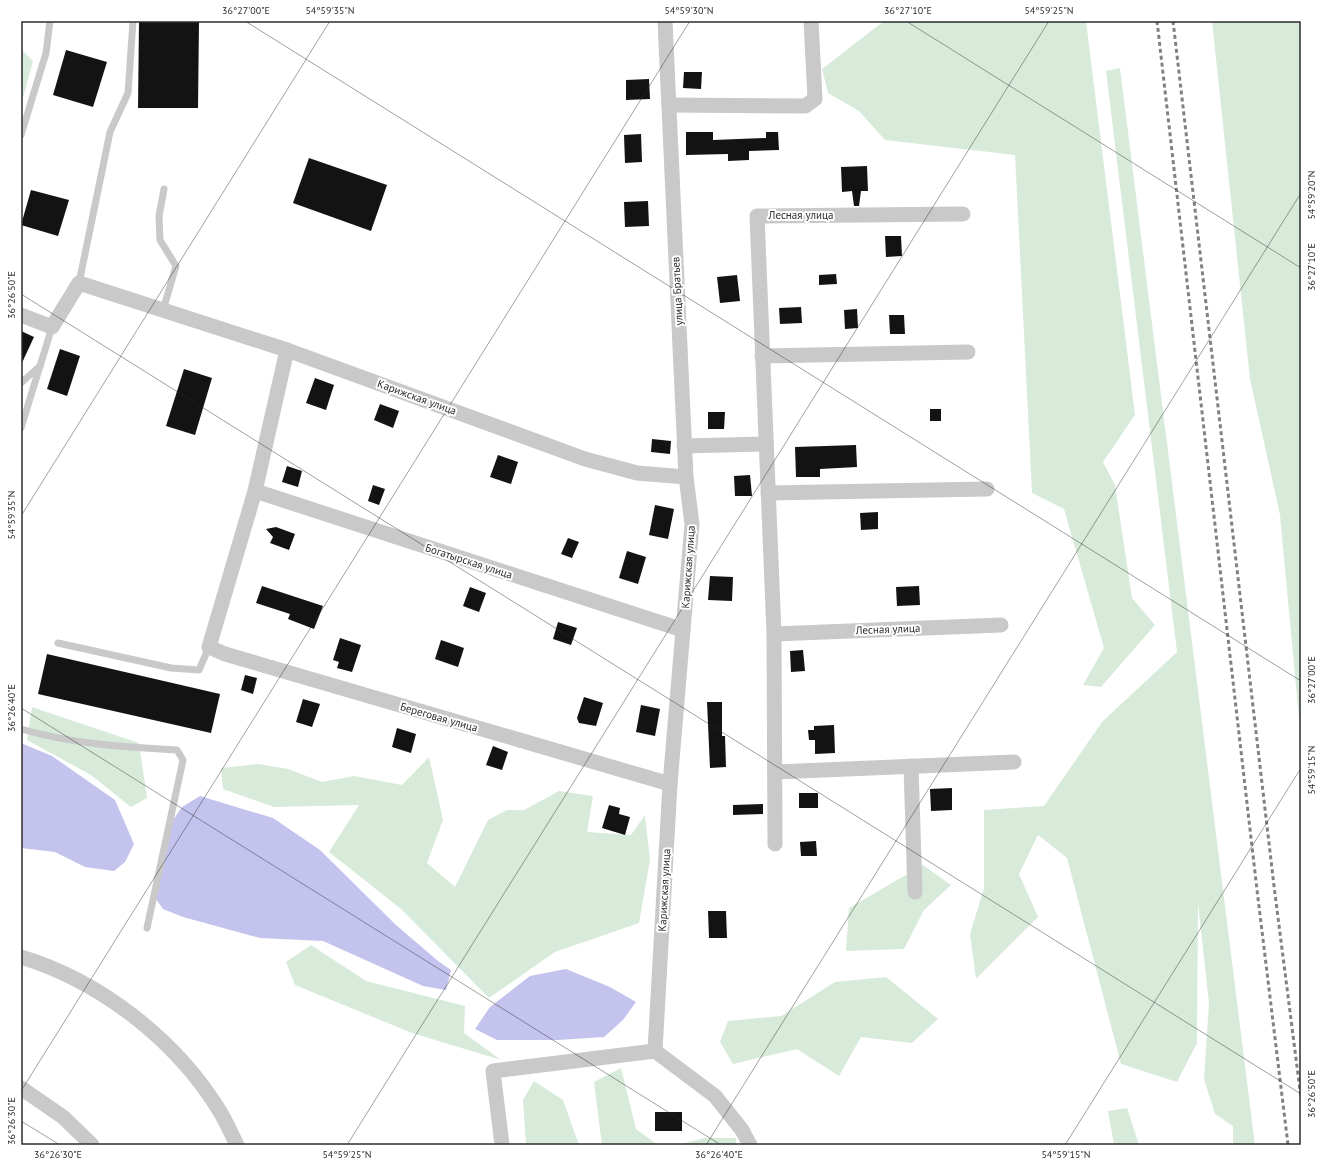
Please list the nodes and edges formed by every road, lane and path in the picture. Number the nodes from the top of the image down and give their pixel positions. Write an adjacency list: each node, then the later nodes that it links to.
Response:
1 (50, 21): 6 (lane)
2 (132, 21): 9 (lane)
3 (665, 21): 5 (street, улица Братьев)
4 (810, 21): 5 (street)
5 (669, 105): 20 (street, улица Братьев)
6 (21, 135)
7 (164, 189): 10 (lane)
8 (963, 214): 15 (street, Лесная улица)
9 (79, 283): 10 (street, Карижская улица); 12 (street)
10 (163, 310): 13 (street, Карижская улица)
11 (21, 315): 12 (street)
12 (52, 327): 16 (lane)
13 (287, 350): 21 (street, Карижская улица); 23 (street)
14 (968, 352): 15 (street)
15 (762, 356): 19 (street, Лесная улица)
16 (40, 366): 17 (lane); 18 (lane)
17 (21, 383)
18 (21, 428)
19 (766, 444): 20 (street); 24 (street, Лесная улица)
20 (684, 446): 21 (street, улица Братьев)
21 (686, 477): 26 (street, Карижская улица)
22 (987, 489): 24 (street)
23 (255, 491): 26 (street, Богатырская улица); 29 (street)
24 (768, 493): 27 (street, Лесная улица)
25 (1002, 625): 27 (street, Лесная улица)
26 (683, 630): 34 (street, Карижская улица)
27 (774, 634): 33 (street, Лесная улица)
28 (58, 643): 29 (lane)
29 (209, 647): 34 (street, Береговая улица)
30 (21, 729): 37 (lane)
31 (1014, 762): 32 (street)
32 (911, 766): 33 (street); 36 (street)
33 (775, 772): 35 (street, Лесная улица)
34 (670, 784): 39 (street, Карижская улица)
35 (775, 844)
36 (915, 892)
37 (147, 928)
38 (21, 957): 42 (street)
39 (656, 1051): 43 (street); 44 (street)
40 (21, 1088): 41 (street)
41 (92, 1145)
42 (237, 1145)
43 (502, 1145)
44 (750, 1145)

